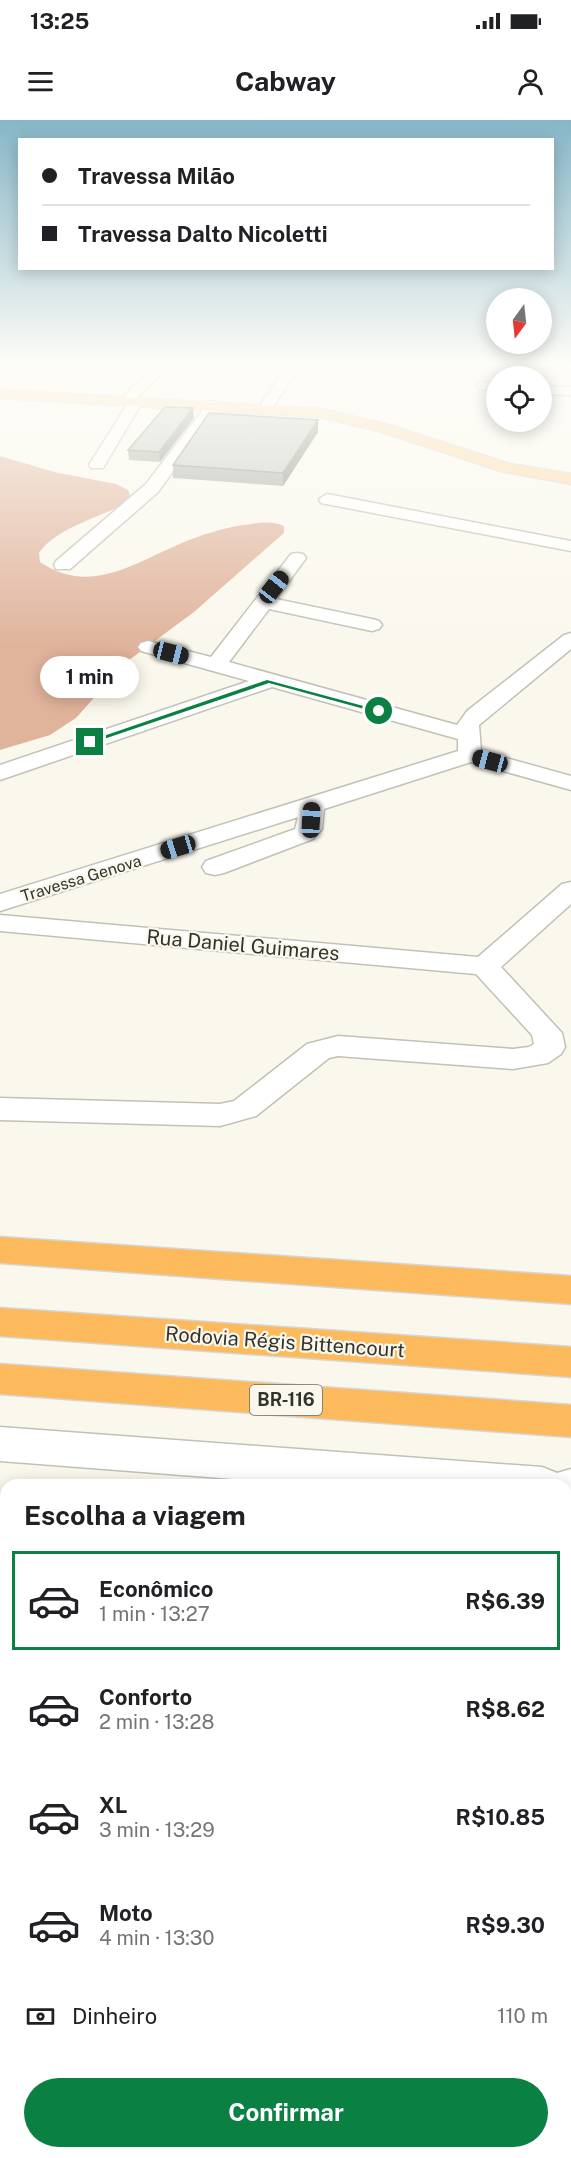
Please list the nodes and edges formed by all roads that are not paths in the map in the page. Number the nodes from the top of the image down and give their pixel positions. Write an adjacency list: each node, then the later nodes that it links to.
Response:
1 (101, 458): 5 (street)
2 (174, 458): 11 (street)
3 (470, 458): 7 (main road)
4 (493, 458): 6 (main road)
5 (97, 465)
6 (571, 473)
7 (571, 479)
8 (327, 499): 9 (street)
9 (571, 546)
10 (297, 558): 12 (street)
11 (63, 566)
12 (263, 602): 13 (street); 16 (street)
13 (372, 625)
14 (570, 642): 18 (street)
15 (148, 648): 16 (street)
16 (217, 664): 17 (street)
17 (269, 681): 18 (street); 19 (street)
18 (469, 745): 20 (street); 21 (street, Travessa Genova)
19 (0, 772)
20 (571, 783)
21 (312, 805): 22 (street); 24 (street, Travessa Genova)
22 (215, 867)
23 (571, 890): 26 (street)
24 (0, 903)
25 (0, 923): 26 (street, Rua Daniel Guimares)
26 (485, 966): 27 (street)
27 (0, 1109)
28 (0, 1250): 29 (highway)
29 (571, 1290)
30 (0, 1322): 31 (highway, Rodovia Régis Bittencourt)
31 (571, 1362)
32 (0, 1379): 33 (highway, BR-116)
33 (571, 1421)
34 (0, 1444): 35 (street)
35 (463, 1479)

